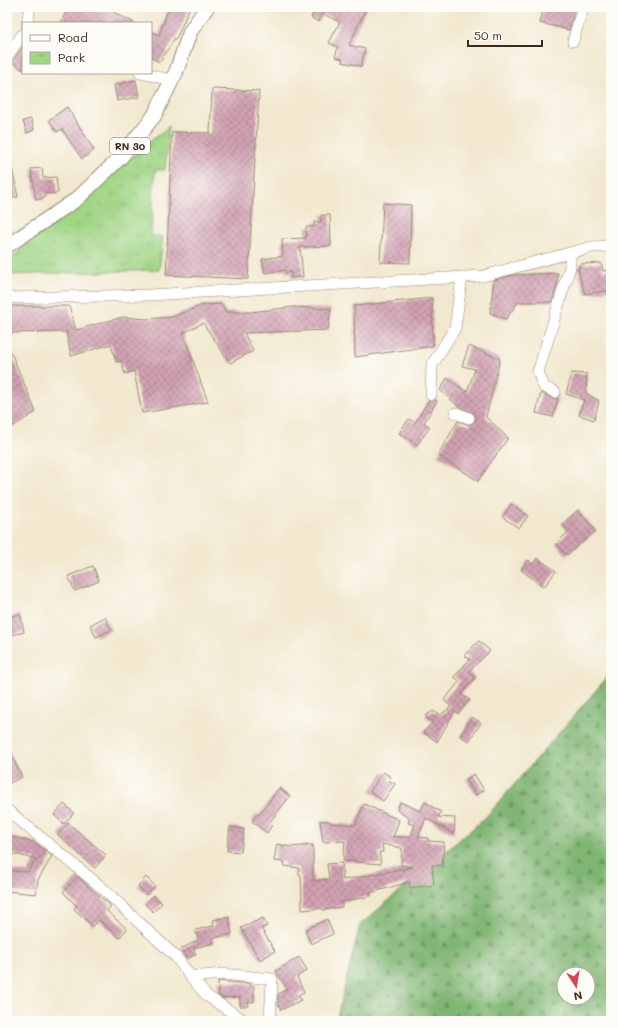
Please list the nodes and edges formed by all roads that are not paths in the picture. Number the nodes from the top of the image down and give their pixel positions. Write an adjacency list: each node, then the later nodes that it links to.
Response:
1 (30, 7): 4 (street)
2 (207, 7): 9 (main road, RN 30)
3 (583, 7): 6 (street)
4 (27, 22)
5 (22, 35): 7 (street)
6 (574, 41)
7 (7, 56)
8 (145, 74): 9 (street)
9 (172, 80): 10 (main road, RN 30)
10 (7, 246)
11 (611, 246): 12 (street)
12 (570, 253): 13 (street); 15 (street)
13 (462, 278): 14 (street); 16 (street)
14 (7, 298)
15 (555, 392)
16 (431, 396)
17 (456, 413): 18 (street)
18 (469, 418)
19 (7, 810): 21 (street)
20 (7, 974): 22 (street)
21 (191, 977): 23 (street); 24 (street)
22 (7, 978)
23 (245, 1021)
24 (270, 1021)

